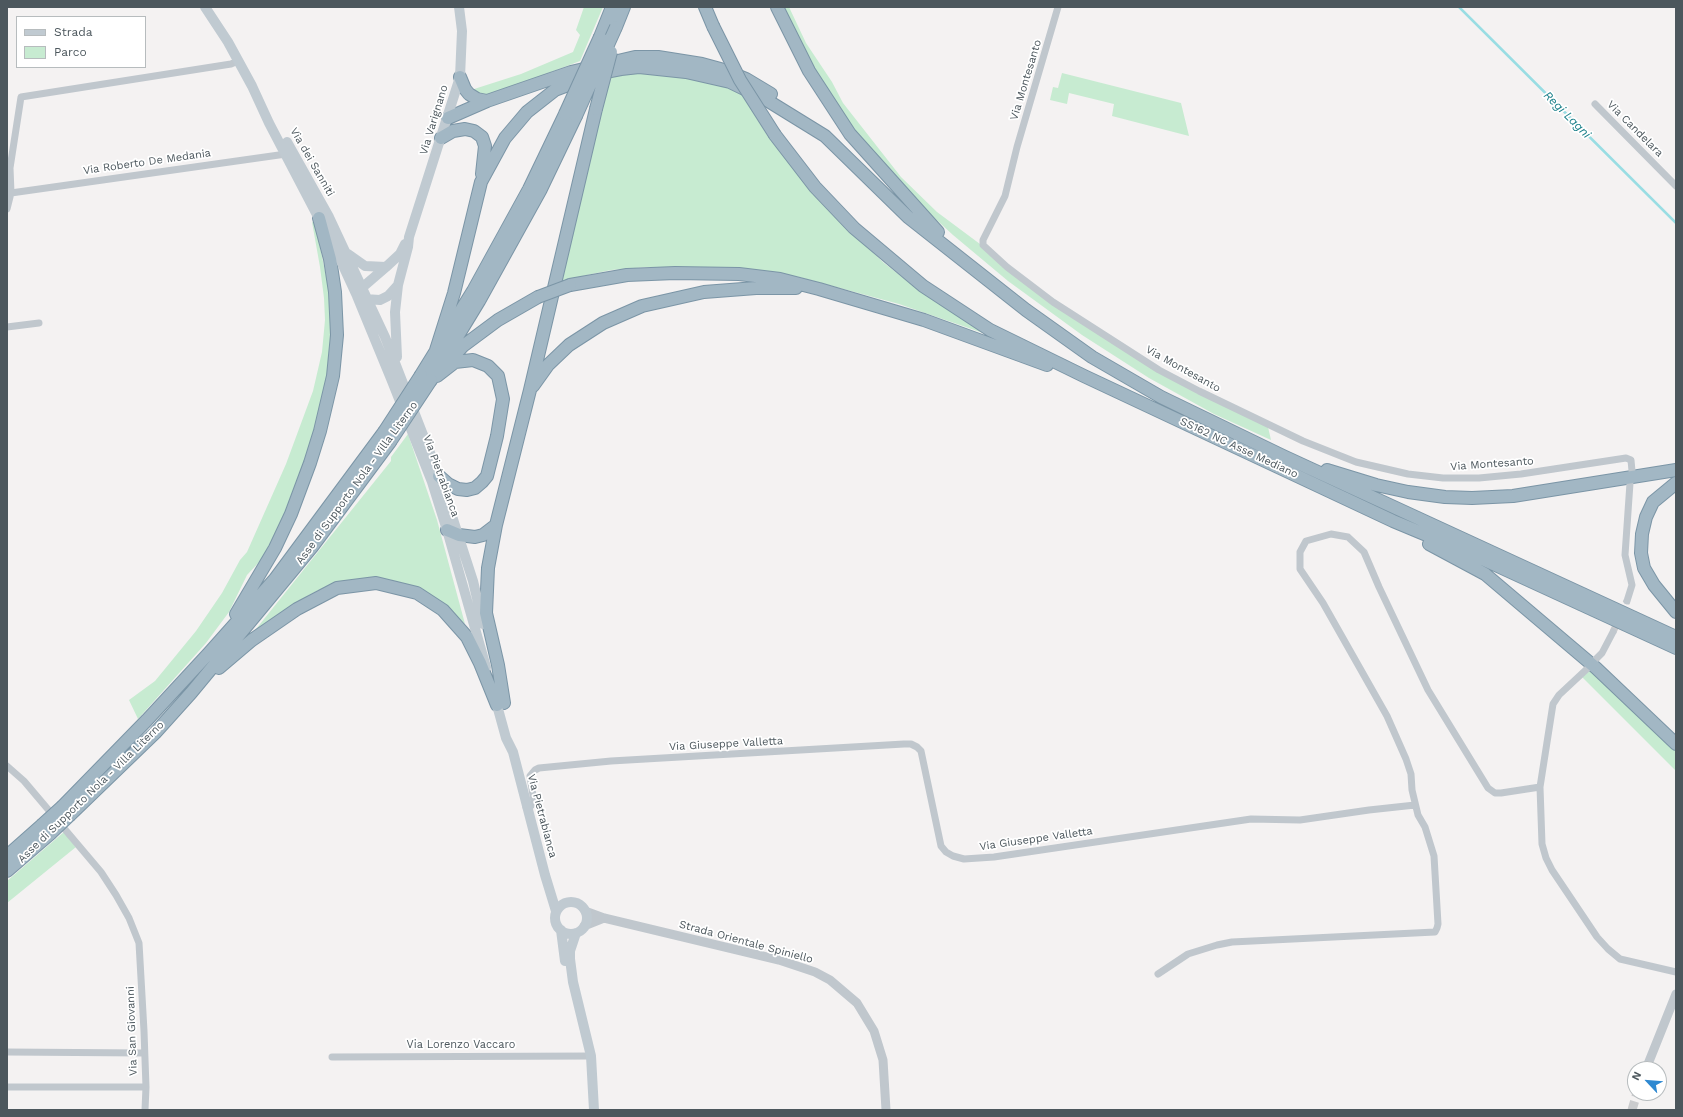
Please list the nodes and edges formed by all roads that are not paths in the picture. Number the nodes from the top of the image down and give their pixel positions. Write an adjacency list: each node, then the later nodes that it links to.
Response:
1 (205, 7): 9 (main road, Via dei Sanniti)
2 (459, 7): 10 (main road, Via Varignano)
3 (612, 7): 14 (highway, Asse di Supporto Nola - Villa Literno, bridge)
4 (624, 7): 8 (highway, Asse di Supporto Nola - Villa Literno)
5 (705, 7): 36 (highway, bridge)
6 (777, 7): 26 (highway)
7 (1058, 7): 42 (street, Via Montesanto)
8 (616, 27): 14 (highway, Asse di Supporto Nola - Villa Literno, bridge); 38 (highway, bridge)
9 (238, 61): 11 (main road, Via dei Sanniti); 21 (street)
10 (460, 76): 12 (highway); 15 (main road, Via Varignano)
11 (252, 86): 18 (main road, Via dei Sanniti); 25 (main road, Via dei Sanniti)
12 (487, 101): 15 (highway); 16 (highway)
13 (1594, 104): 20 (street, Via Candelara)
14 (571, 115): 34 (highway, Asse di Supporto Nola - Villa Literno); 37 (highway, Asse di Supporto Nola - Villa Literno)
15 (448, 118): 17 (main road, Via Varignano)
16 (825, 136): 19 (highway); 26 (highway)
17 (441, 138): 19 (highway); 24 (main road, Via Varignano)
18 (286, 154): 21 (street, Via Roberto De Medania); 23 (main road, Via dei Sanniti)
19 (481, 182): 34 (highway)
20 (1676, 186)
21 (11, 193): 22 (street)
22 (7, 209)
23 (318, 218): 30 (main road, Via Pietrabianca); 54 (highway)
24 (410, 237): 27 (main road, Via Varignano); 28 (main road, Via Varignano)
25 (347, 253): 27 (main road); 30 (main road, Via Pietrabianca)
26 (961, 258): 40 (highway)
27 (386, 267): 30 (main road, Via Varignano)
28 (398, 285): 31 (main road); 35 (main road, Via Varignano)
29 (819, 289): 36 (highway); 37 (highway, bridge); 38 (highway)
30 (360, 292): 31 (main road); 48 (main road, Via Pietrabianca)
31 (369, 300): 35 (main road, Via Pietrabianca)
32 (39, 323): 33 (street)
33 (7, 327)
34 (436, 350): 37 (highway, Asse di Supporto Nola - Villa Literno)
35 (398, 368): 43 (main road, Via Pietrabianca)
36 (1084, 376): 46 (highway, SS162 NC Asse Mediano)
37 (426, 378): 39 (highway, Asse di Supporto Nola - Villa Literno, bridge); 43 (highway)
38 (530, 390): 47 (highway)
39 (387, 437): 54 (highway, Asse di Supporto Nola - Villa Literno); 57 (highway, Asse di Supporto Nola - Villa Literno)
40 (1283, 456): 41 (highway); 52 (highway)
41 (1676, 470)
42 (1632, 471)
43 (440, 476): 48 (main road, Via Pietrabianca)
44 (1630, 483): 49 (street)
45 (1676, 483): 50 (highway)
46 (1393, 521): 53 (highway); 59 (highway)
47 (496, 525): 48 (highway); 58 (highway)
48 (453, 532): 58 (main road, Via Pietrabianca)
49 (1627, 601)
50 (1676, 612)
51 (1613, 632): 55 (street)
52 (1676, 637)
53 (1676, 648)
54 (209, 653): 64 (highway, Asse di Supporto Nola - Villa Literno)
55 (1596, 659)
56 (1589, 667): 61 (street)
57 (191, 693): 58 (highway); 64 (highway, Asse di Supporto Nola - Villa Literno)
58 (500, 704): 63 (main road, Via Pietrabianca)
59 (1676, 744)
60 (7, 766): 81 (street, Via San Giovanni)
61 (1540, 787): 62 (street); 76 (street)
62 (1416, 805): 63 (street, Via Giuseppe Valletta); 77 (street)
63 (526, 807): 68 (main road, Via Pietrabianca)
64 (66, 810): 65 (highway, Asse di Supporto Nola - Villa Literno, bridge)
65 (46, 829): 66 (highway, Asse di Supporto Nola - Villa Literno); 67 (highway, Asse di Supporto Nola - Villa Literno)
66 (7, 856)
67 (7, 871)
68 (548, 885): 69 (main road); 70 (main road, Via Pietrabianca)
69 (573, 902): 70 (main road); 71 (main road)
70 (556, 911): 74 (main road, Via Pietrabianca)
71 (585, 911): 72 (street, Strada Orientale Spiniello); 73 (main road)
72 (604, 918): 73 (street); 89 (street, Strada Orientale Spiniello)
73 (584, 926): 75 (main road)
74 (561, 930): 75 (main road); 78 (main road, Via Pietrabianca)
75 (576, 933): 78 (main road, Via Pietrabianca)
76 (1676, 972)
77 (1158, 974)
78 (573, 982): 82 (main road, Via Pietrabianca)
79 (1676, 994): 84 (street)
80 (7, 1052): 81 (street)
81 (144, 1053): 85 (street, Via San Giovanni)
82 (591, 1056): 83 (street, Via Lorenzo Vaccaro); 88 (main road, Via Pietrabianca)
83 (332, 1057)
84 (1649, 1061)
85 (146, 1087): 86 (street); 87 (street, Via San Giovanni)
86 (7, 1088)
87 (145, 1110)
88 (594, 1110)
89 (886, 1110)

